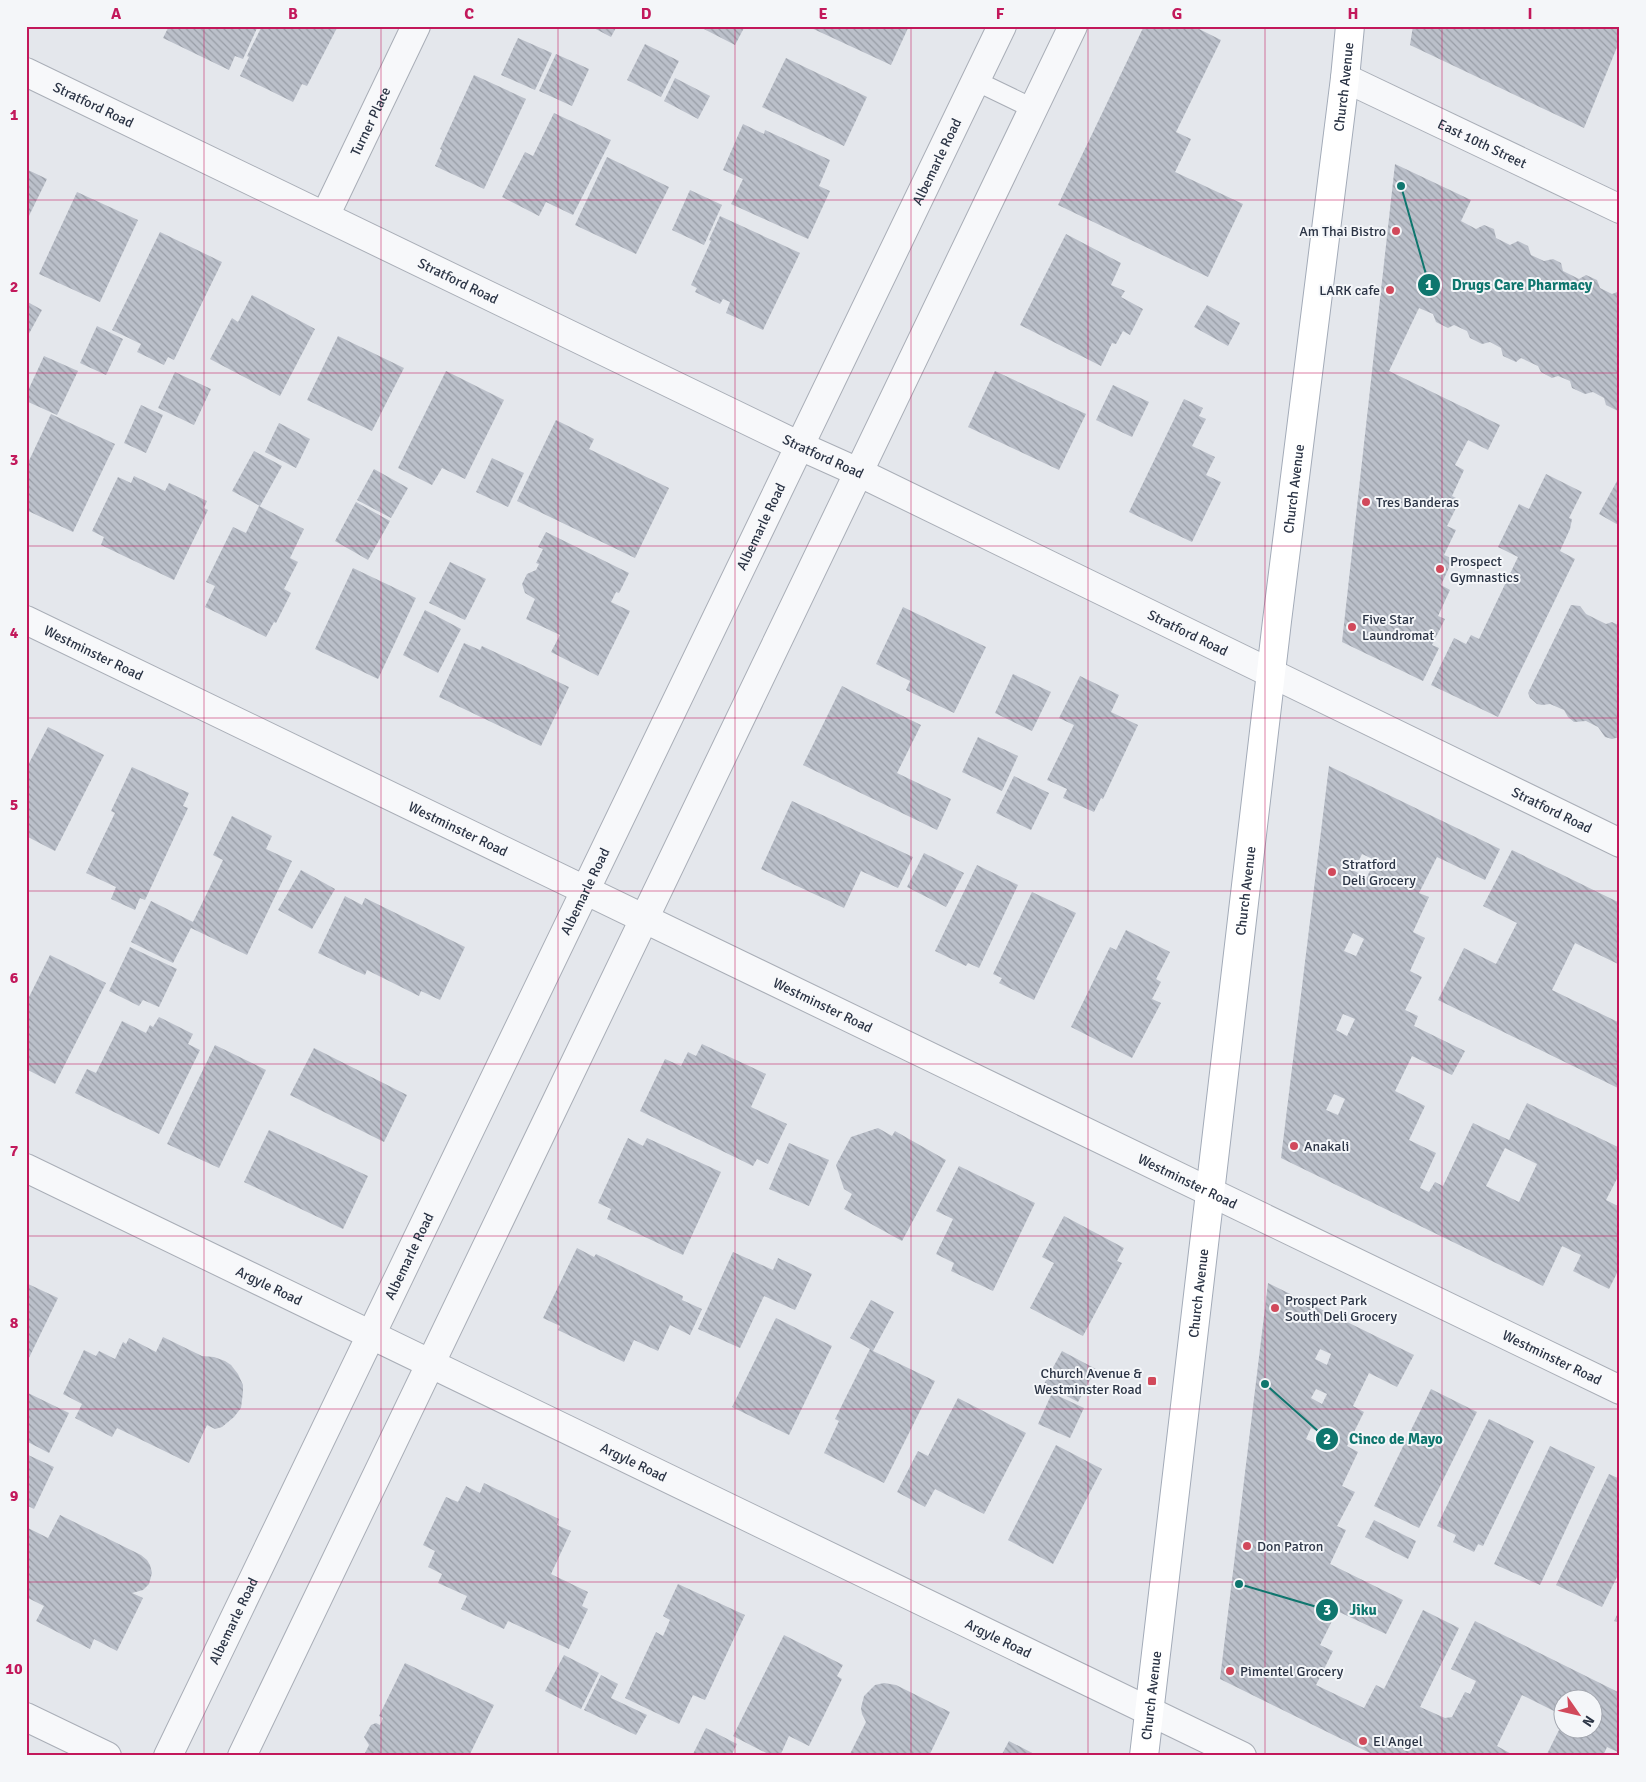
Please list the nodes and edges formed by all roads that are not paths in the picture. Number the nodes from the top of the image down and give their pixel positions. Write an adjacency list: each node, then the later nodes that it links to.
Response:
1 (416, 26): 10 (street, Turner Place)
2 (1002, 26): 7 (street, Albemarle Road)
3 (1072, 26): 8 (street)
4 (1350, 26): 6 (main road, Church Avenue)
5 (26, 72): 10 (street, Stratford Road)
6 (1345, 78): 9 (street, East 10th Street); 14 (main road, Church Avenue)
7 (976, 81): 8 (lane); 11 (street, Albemarle Road)
8 (1032, 108): 12 (street)
9 (1620, 209)
10 (325, 216): 11 (street, Stratford Road)
11 (800, 446): 12 (street, Stratford Road); 16 (street, Albemarle Road)
12 (858, 472): 14 (street, Stratford Road); 17 (street)
13 (26, 620): 16 (street, Westminster Road)
14 (1272, 674): 15 (street, Stratford Road); 19 (main road, Church Avenue)
15 (1620, 843)
16 (586, 890): 17 (street, Westminster Road); 20 (street, Albemarle Road)
17 (644, 918): 19 (street, Westminster Road); 21 (street)
18 (26, 1168): 20 (street, Argyle Road)
19 (1210, 1191): 22 (street, Westminster Road); 23 (main road, Church Avenue)
20 (371, 1335): 21 (street, Argyle Road); 26 (street, Albemarle Road)
21 (430, 1363): 23 (street, Argyle Road); 27 (street)
22 (1620, 1390)
23 (1149, 1711): 28 (main road, Church Avenue); 29 (street, Argyle Road)
24 (26, 1717): 25 (street)
25 (106, 1756)
26 (168, 1756)
27 (242, 1756)
28 (1144, 1756)
29 (1242, 1756)

